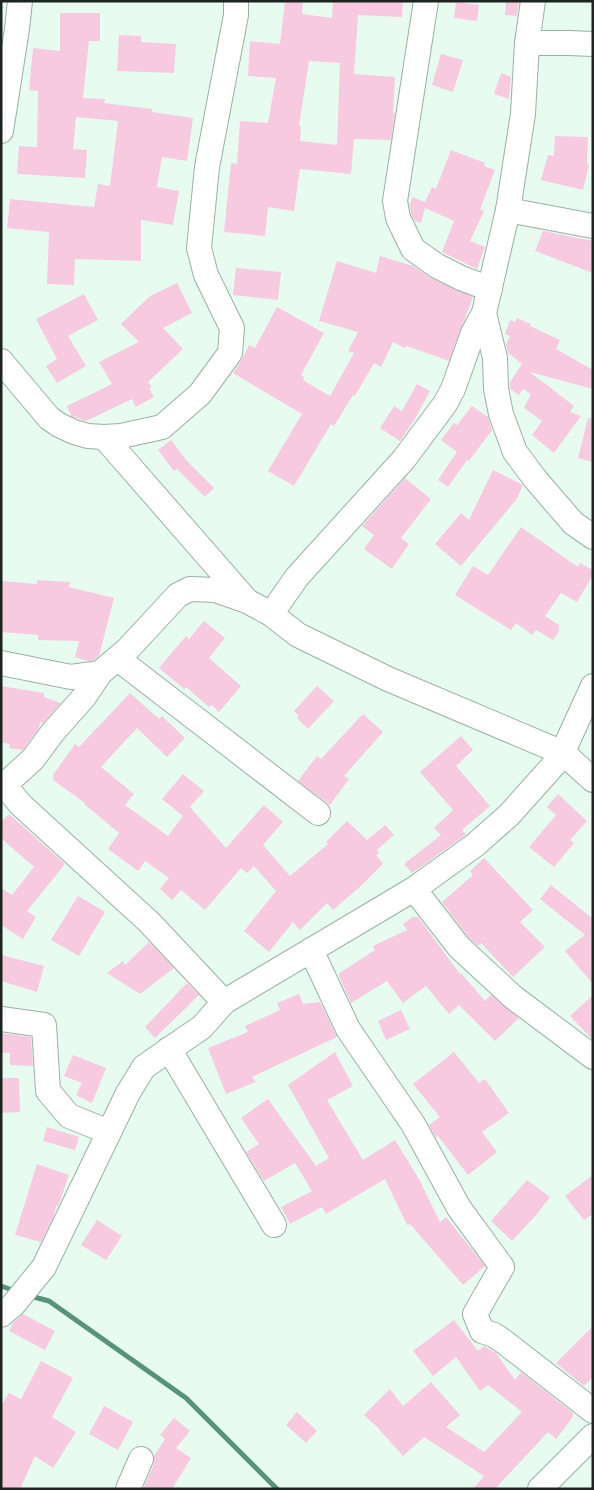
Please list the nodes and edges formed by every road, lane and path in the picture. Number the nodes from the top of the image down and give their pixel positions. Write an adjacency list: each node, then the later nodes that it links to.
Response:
1 (20, 1): 7 (street)
2 (236, 1): 13 (street)
3 (426, 1): 10 (street)
4 (533, 1): 5 (street)
5 (527, 43): 6 (street); 8 (street)
6 (593, 44)
7 (1, 131)
8 (508, 210): 9 (street); 10 (street)
9 (593, 226)
10 (490, 289): 11 (street)
11 (484, 313): 14 (street); 16 (street)
12 (1, 361): 13 (street)
13 (104, 437): 15 (street)
14 (593, 537)
15 (247, 601): 16 (street); 18 (street)
16 (271, 614): 22 (street)
17 (1, 663): 19 (street)
18 (109, 666): 19 (street); 21 (street); 25 (street)
19 (70, 677): 21 (street)
20 (593, 686): 22 (street)
21 (84, 696): 24 (street)
22 (563, 753): 23 (street); 26 (street)
23 (593, 780)
24 (3, 787): 28 (street)
25 (318, 813)
26 (414, 889): 27 (street); 31 (street)
27 (312, 950): 28 (street); 35 (street)
28 (224, 1002): 30 (street)
29 (1, 1019): 32 (street)
30 (169, 1049): 32 (street); 33 (street)
31 (593, 1058)
32 (109, 1132): 34 (street)
33 (274, 1225)
34 (1, 1315)
35 (593, 1411)
36 (593, 1436): 39 (street)
37 (141, 1459): 38 (street)
38 (128, 1489)
39 (540, 1489)

